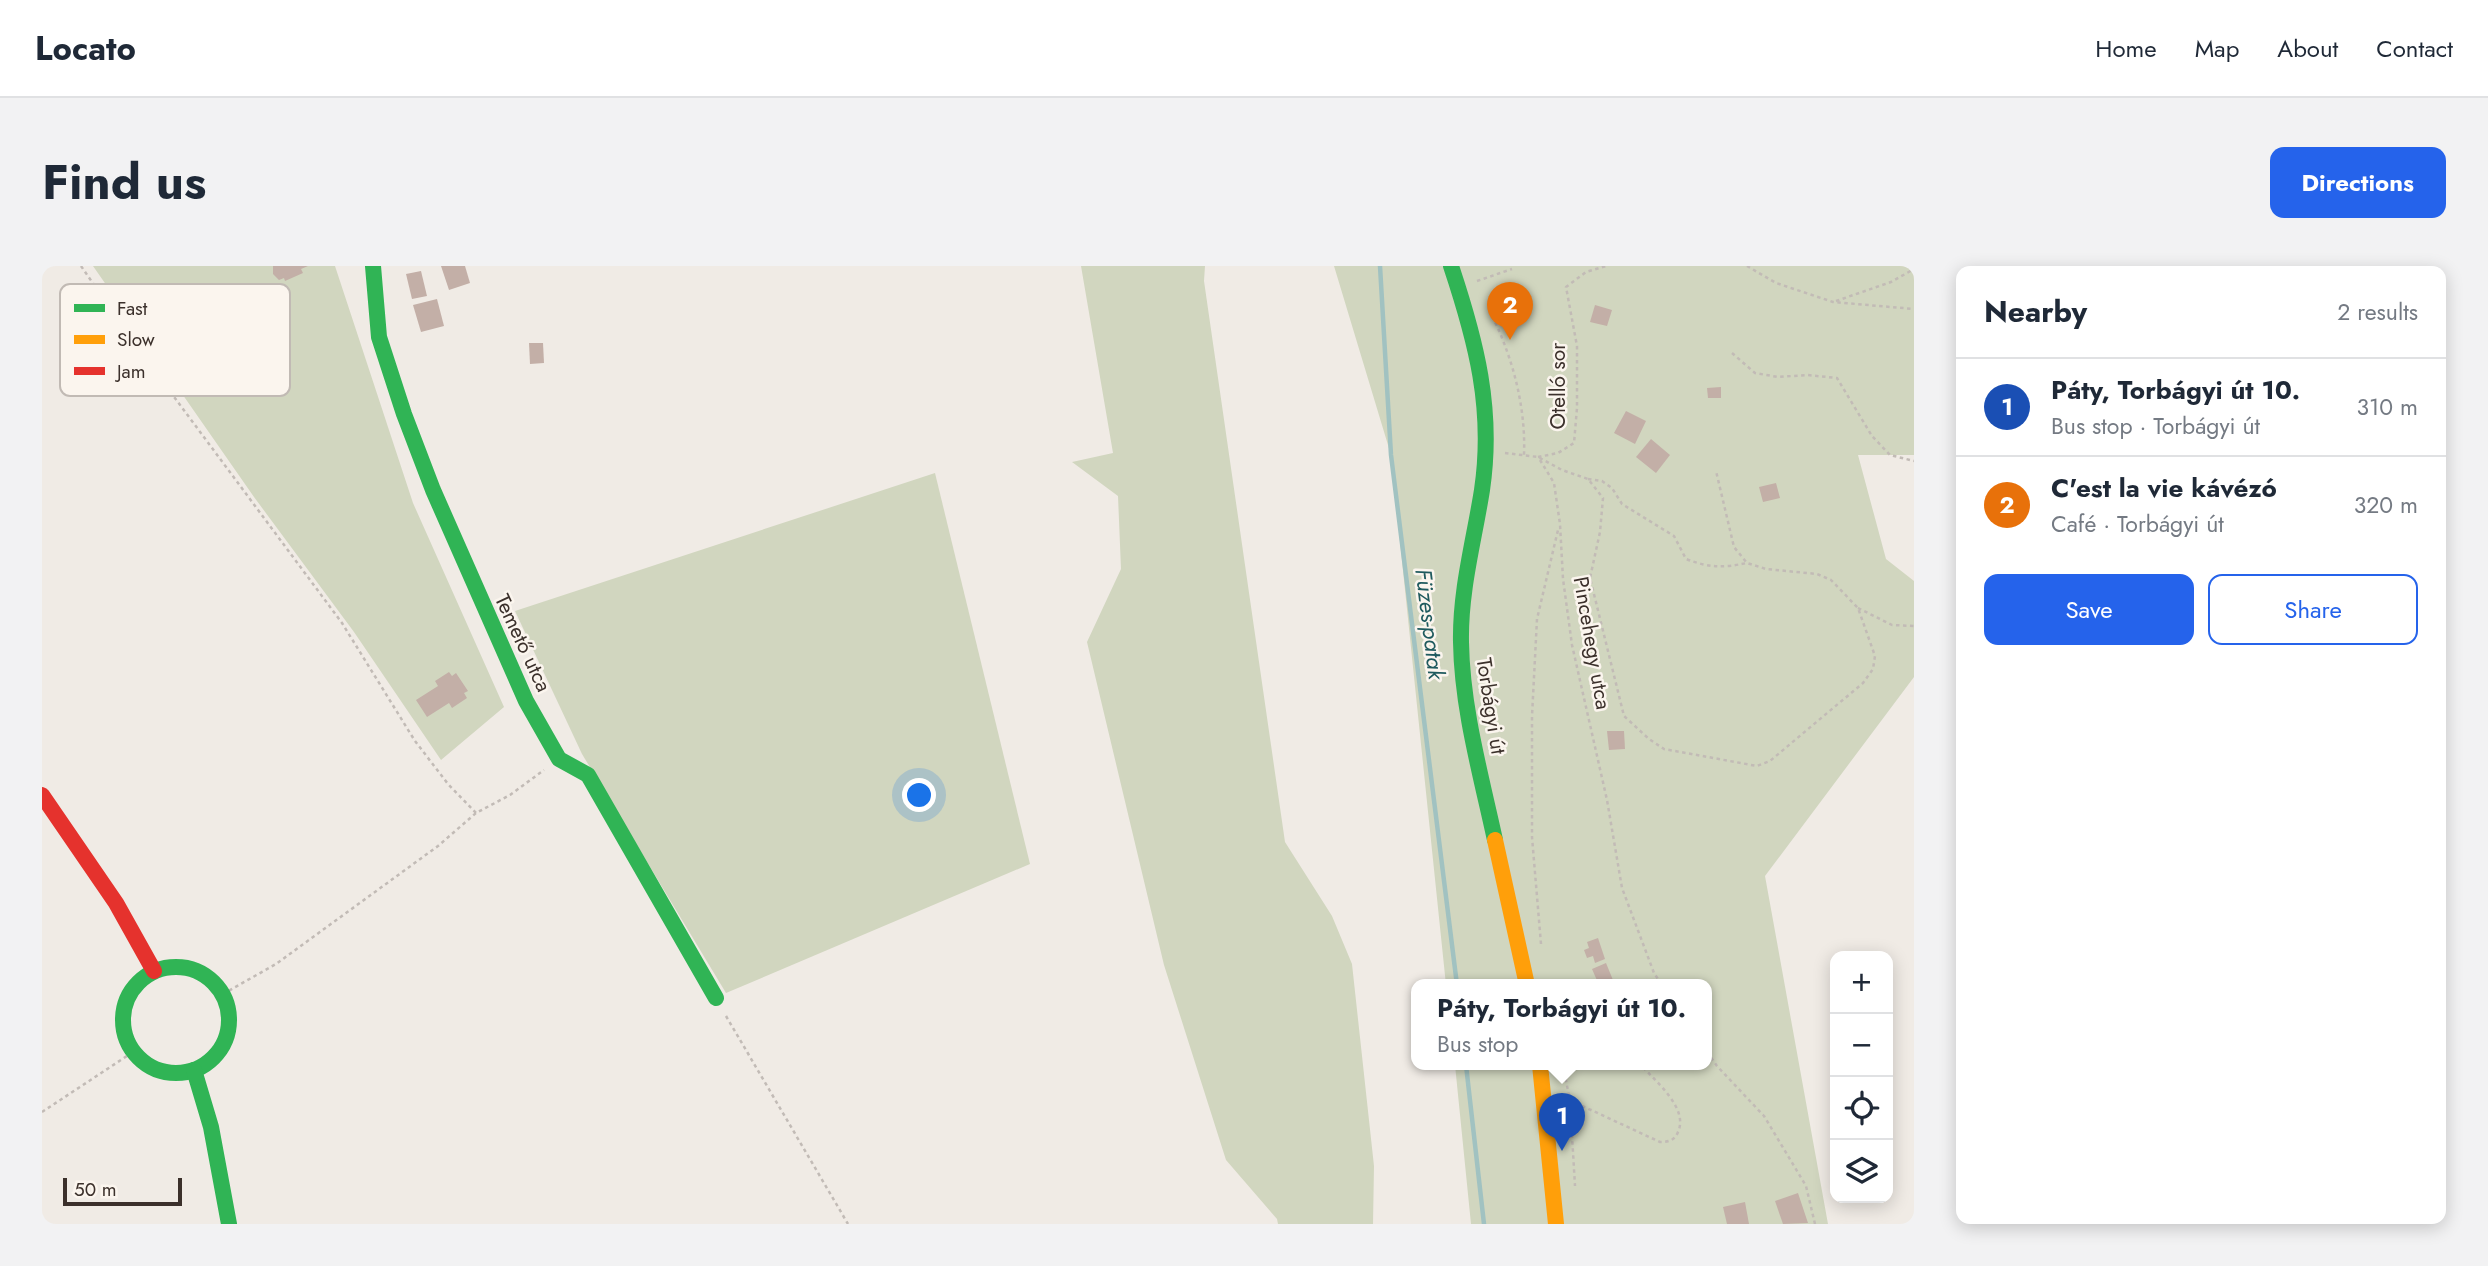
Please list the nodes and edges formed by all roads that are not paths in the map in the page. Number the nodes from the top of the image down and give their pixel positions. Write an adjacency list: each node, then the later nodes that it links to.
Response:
1 (373, 266): 6 (street, Temető utca)
2 (1451, 266): 5 (street, Torbágyi út)
3 (42, 795): 4 (street)
4 (154, 971): 7 (street); 7 (street)
5 (1526, 979)
6 (716, 998)
7 (194, 1070): 9 (street)
8 (1541, 1070): 10 (street)
9 (229, 1224)
10 (1556, 1224)

